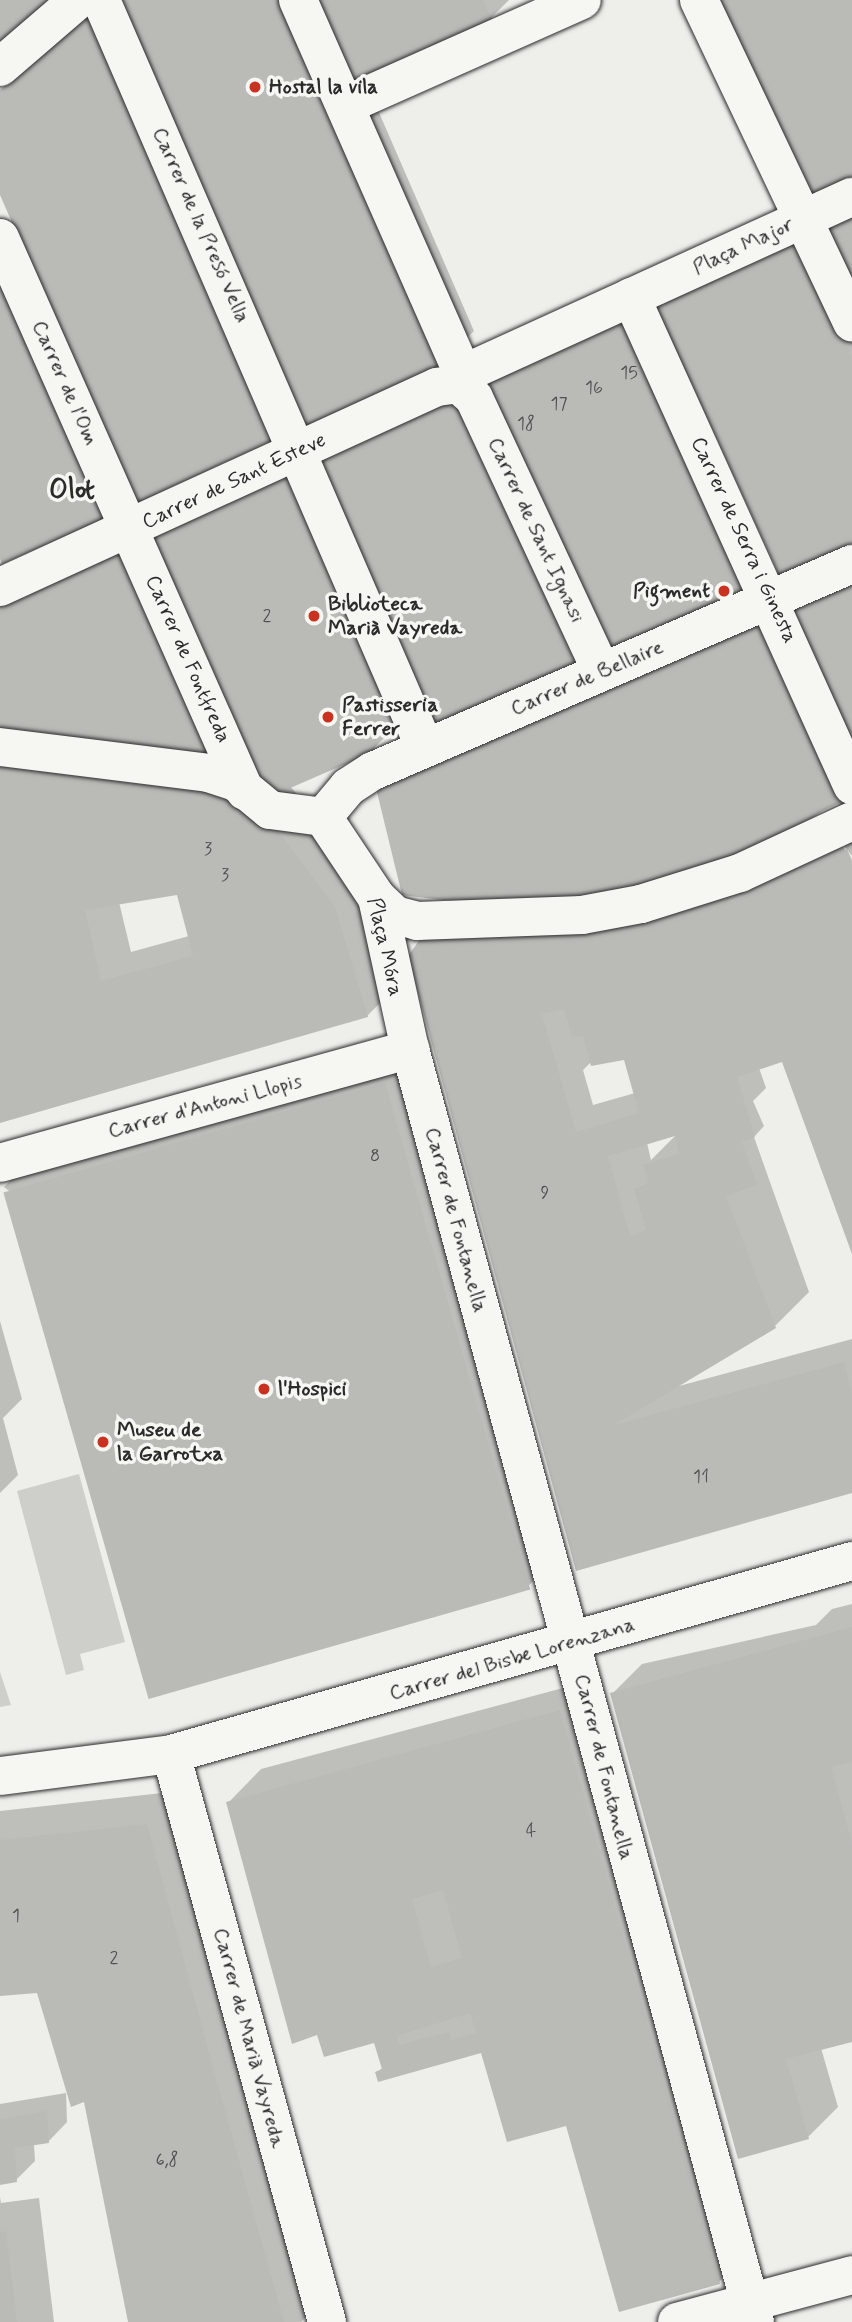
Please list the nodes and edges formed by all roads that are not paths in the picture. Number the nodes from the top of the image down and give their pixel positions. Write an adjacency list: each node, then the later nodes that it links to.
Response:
1 (78, 0): 7 (street)
2 (100, 0): 15 (street, Carrer de la Presó Vella)
3 (298, 0): 8 (street)
4 (582, 0): 6 (street)
5 (699, 0): 10 (street, Plaça Major)
6 (507, 15): 8 (street)
7 (0, 67)
8 (346, 105): 14 (street)
9 (852, 197): 10 (street)
10 (802, 219): 12 (street, Plaça Major); 13 (street)
11 (0, 238): 16 (street, Carrer de l'Om)
12 (631, 297): 14 (street, Plaça Major); 19 (street, Carrer de Serra i Ginesta)
13 (852, 322)
14 (463, 383): 15 (street, Carrer de Sant Esteve); 20 (street, Carrer de Sant Ignasi)
15 (296, 452): 16 (street, Carrer de Sant Esteve); 22 (street, Carrer de la Presó Vella)
16 (130, 528): 18 (street, Carrer de Sant Esteve); 24 (street, Carrer de Fontfreda)
17 (852, 565): 19 (street, Carrer de Bellaire)
18 (0, 587)
19 (773, 600): 20 (street, Carrer de Bellaire); 23 (street, Carrer de Serra i Ginesta)
20 (602, 672): 22 (street, Carrer de Bellaire)
21 (0, 747): 24 (street)
22 (425, 748): 25 (street, Carrer de Bellaire)
23 (852, 785)
24 (245, 791): 25 (street)
25 (327, 811): 27 (street, Plaça Móra)
26 (852, 821): 27 (street)
27 (377, 898): 28 (street, Plaça Móra)
28 (406, 1034): 29 (street, Carrer d'Antoni Llopis); 31 (street, Carrer de Fontanella)
29 (0, 1163)
30 (852, 1561): 31 (street, Carrer del Bisbe Lorenzana)
31 (575, 1643): 32 (street, Carrer del Bisbe Lorenzana); 35 (street, Carrer de Fontanella)
32 (171, 1754): 33 (street, Carrer del Bisbe Lorenzana); 36 (street, Carrer de Marià Vayreda)
33 (0, 1776)
34 (852, 2275): 35 (street)
35 (752, 2312): 37 (street)
36 (327, 2322)
37 (677, 2322)

